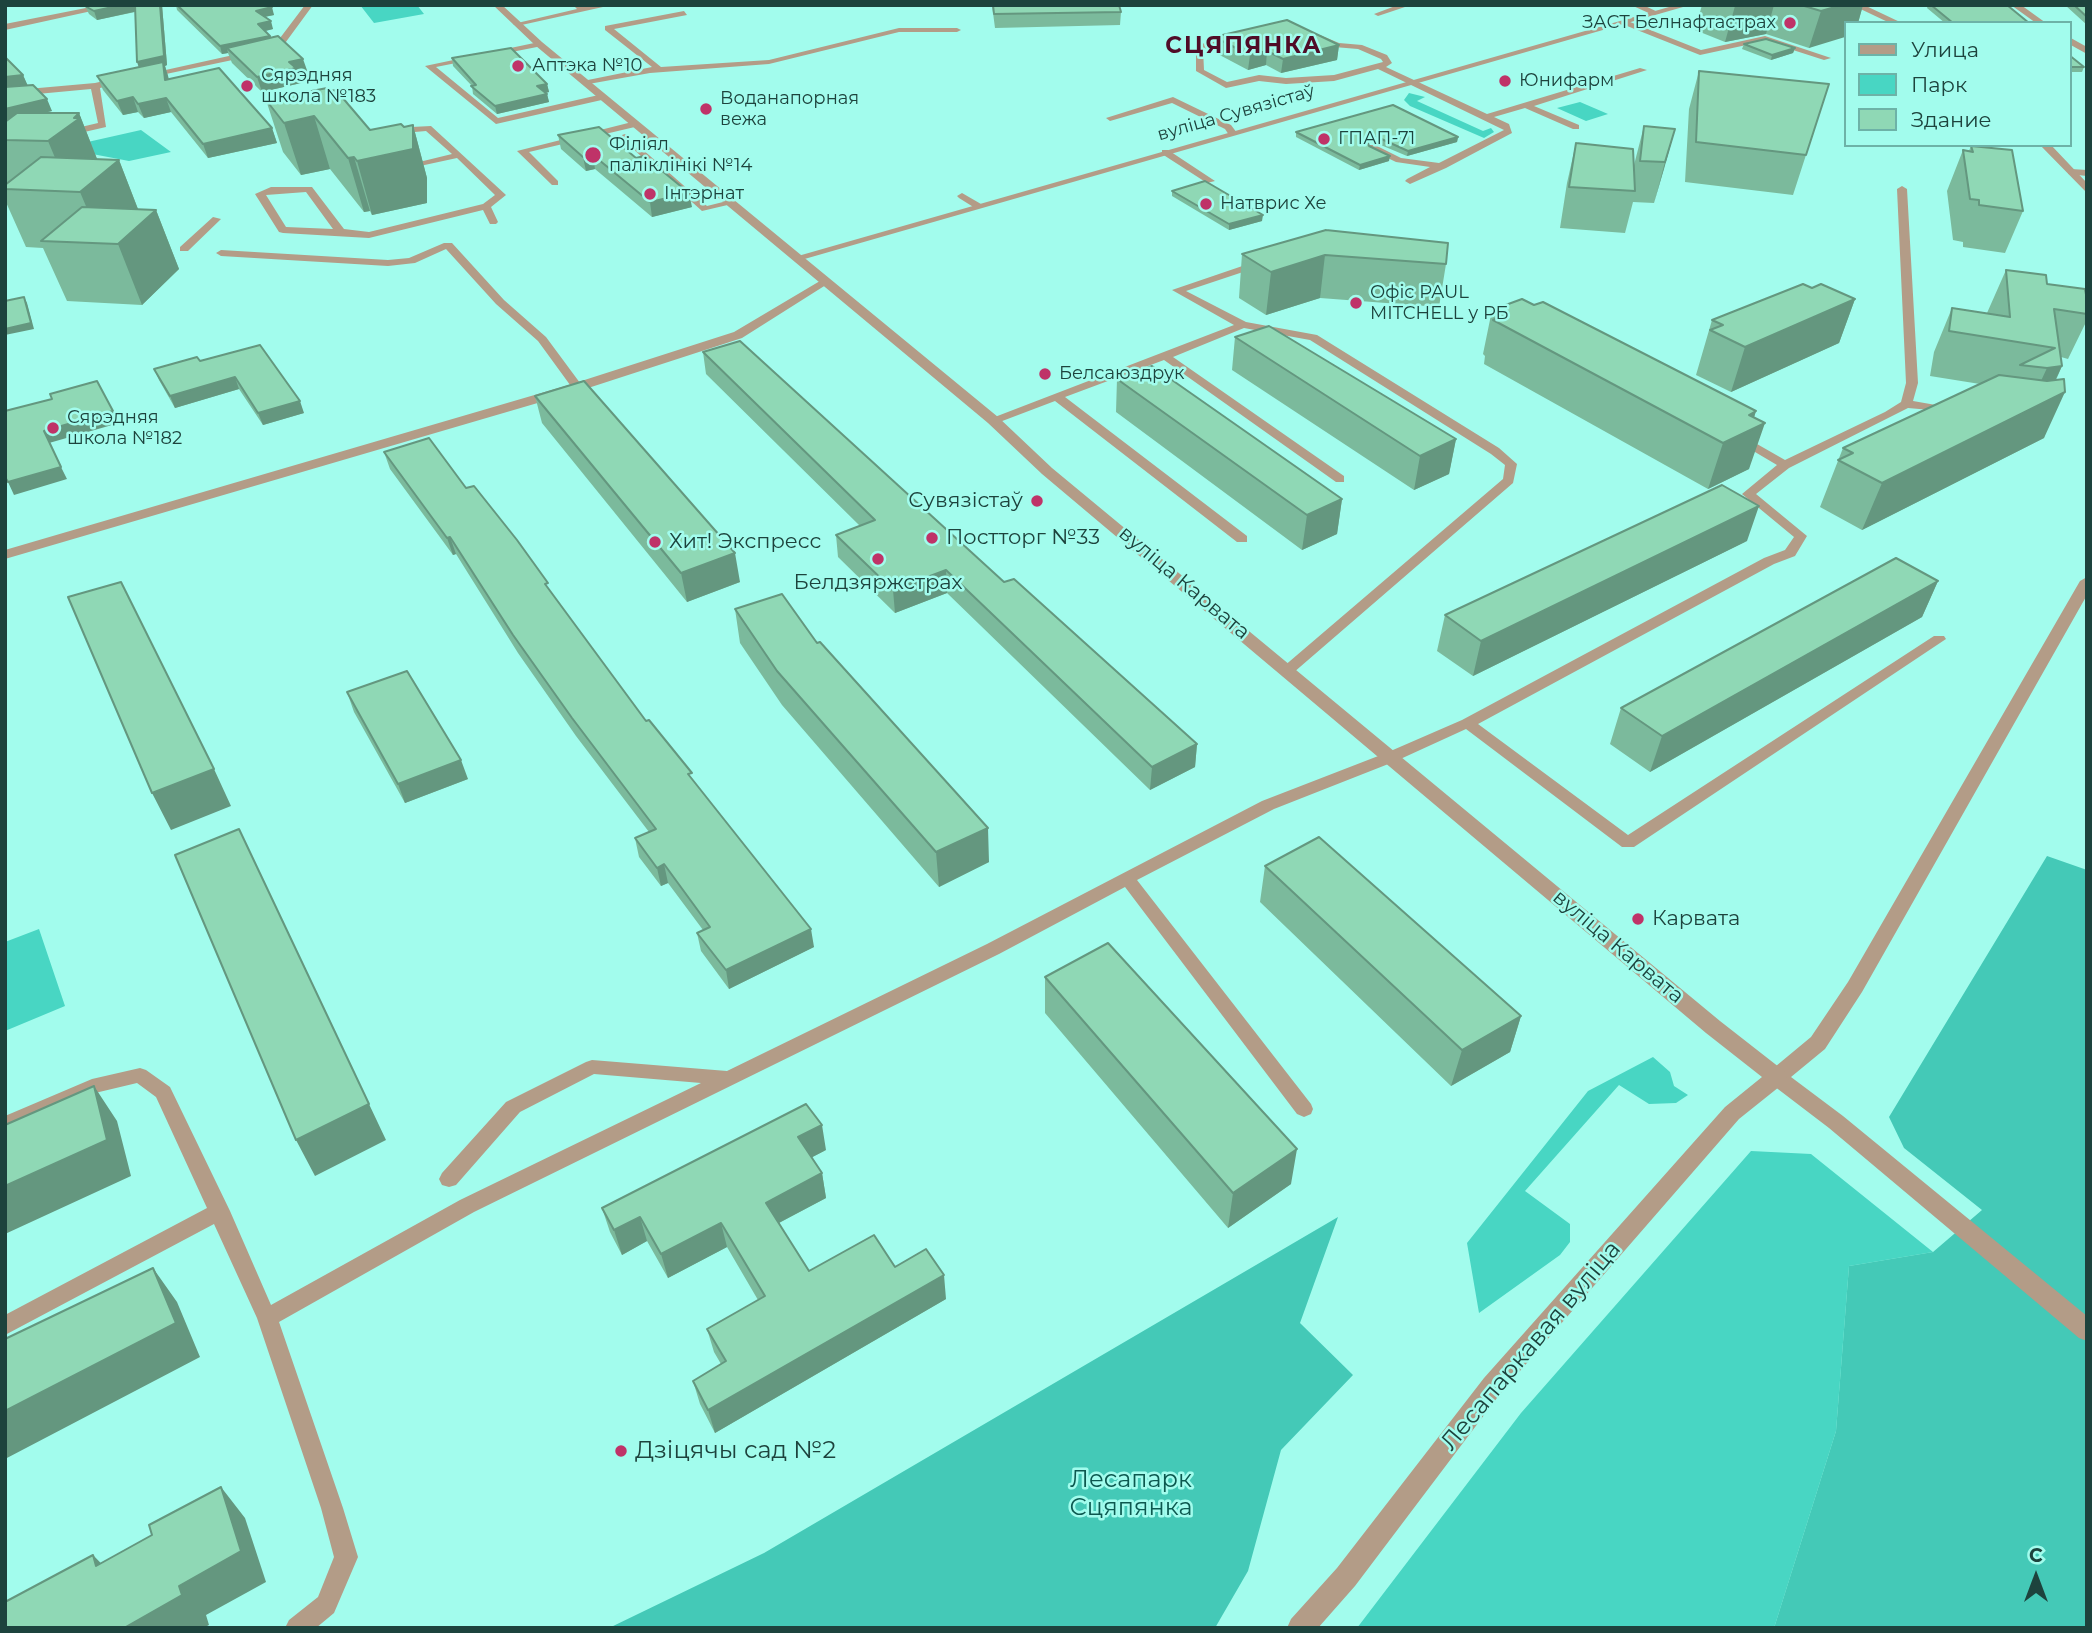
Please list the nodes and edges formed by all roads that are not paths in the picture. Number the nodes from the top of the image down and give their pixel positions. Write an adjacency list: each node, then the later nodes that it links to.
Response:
1 (91, 5): 15 (street)
2 (116, 5): 15 (street)
3 (309, 5): 33 (lane)
4 (497, 5): 19 (street, вуліца Карвата)
5 (608, 5): 11 (lane)
6 (1407, 5): 13 (lane)
7 (1635, 5): 14 (lane)
8 (1686, 5): 14 (street, вуліца Сувязістаў)
9 (1856, 5): 16 (street)
10 (2015, 5): 17 (street)
11 (583, 10): 19 (lane)
12 (684, 13): 29 (lane)
13 (1378, 13)
14 (1656, 13): 18 (street, вуліца Сувязістаў)
15 (41, 20): 20 (street)
16 (1893, 21)
17 (2039, 21)
18 (1625, 22): 27 (lane); 31 (street, вуліца Сувязістаў)
19 (517, 24): 25 (street, вуліца Карвата)
20 (5, 27)
21 (957, 30): 29 (lane)
22 (1313, 33): 28 (lane)
23 (1240, 38): 28 (lane)
24 (2071, 41): 26 (street)
25 (539, 44): 32 (street, вуліца Карвата); 35 (lane)
26 (2087, 51)
27 (1827, 58)
28 (1381, 66): 31 (lane)
29 (659, 69): 32 (lane)
30 (1643, 70): 36 (lane)
31 (1411, 81): 37 (lane); 41 (street, вуліца Сувязістаў)
32 (586, 83): 35 (street, вуліца Карвата)
33 (96, 86): 34 (lane); 42 (lane)
34 (5, 94)
35 (603, 97): 39 (street, вуліца Карвата)
36 (1525, 105): 37 (lane); 40 (lane)
37 (1486, 117): 50 (lane)
38 (1110, 118): 41 (lane)
39 (636, 124): 55 (lane); 59 (street, вуліца Карвата)
40 (1576, 127)
41 (1232, 133): 47 (street, вуліца Сувязістаў)
42 (50, 136)
43 (382, 137): 48 (lane)
44 (625, 137): 59 (lane)
45 (1372, 147): 50 (lane)
46 (2047, 147): 51 (street)
47 (1166, 152): 53 (lane); 61 (street, вуліца Сувязістаў)
48 (459, 155): 49 (lane); 60 (lane)
49 (400, 157)
50 (1443, 166): 54 (lane)
51 (2071, 173): 52 (lane); 57 (street)
52 (2087, 173)
53 (1210, 181)
54 (1410, 181)
55 (555, 183)
56 (1902, 189): 74 (lane)
57 (2087, 190)
58 (962, 196): 61 (lane)
59 (731, 203): 67 (street, вуліца Карвата)
60 (486, 206): 63 (lane); 64 (lane)
61 (978, 206): 67 (street, вуліца Сувязістаў)
62 (216, 219): 65 (lane)
63 (493, 222)
64 (341, 232): 64 (lane)
65 (184, 249)
66 (221, 253): 72 (lane)
67 (797, 258): 69 (street, вуліца Карвата)
68 (1274, 258): 70 (lane)
69 (825, 281): 72 (street); 76 (street, вуліца Карвата)
70 (1243, 325): 71 (lane); 84 (lane)
71 (1165, 356): 73 (lane); 79 (lane)
72 (577, 387): 81 (street)
73 (1057, 397): 76 (lane); 80 (lane)
74 (1906, 404): 75 (lane); 78 (lane)
75 (1960, 411)
76 (993, 420): 84 (street, вуліца Карвата)
77 (1727, 432): 78 (lane)
78 (1785, 465): 85 (lane)
79 (1340, 479)
80 (1242, 539)
81 (5, 555)
82 (2087, 582): 88 (street)
83 (1939, 639): 85 (lane)
84 (1288, 670): 86 (street, вуліца Карвата)
85 (1467, 723): 86 (lane)
86 (1391, 757): 87 (lane); 88 (street, вуліца Карвата)
87 (1127, 878): 89 (lane); 90 (lane)
88 (1777, 1077): 96 (street, вуліца Карвата); 98 (street, Лесапаркавая вуліца)
89 (729, 1078): 92 (lane); 94 (lane)
90 (1304, 1109)
91 (5, 1125): 93 (lane)
92 (449, 1179)
93 (220, 1211): 94 (lane); 95 (lane)
94 (267, 1318): 97 (lane)
95 (5, 1326)
96 (2087, 1329)
97 (297, 1628)
98 (1300, 1628)

